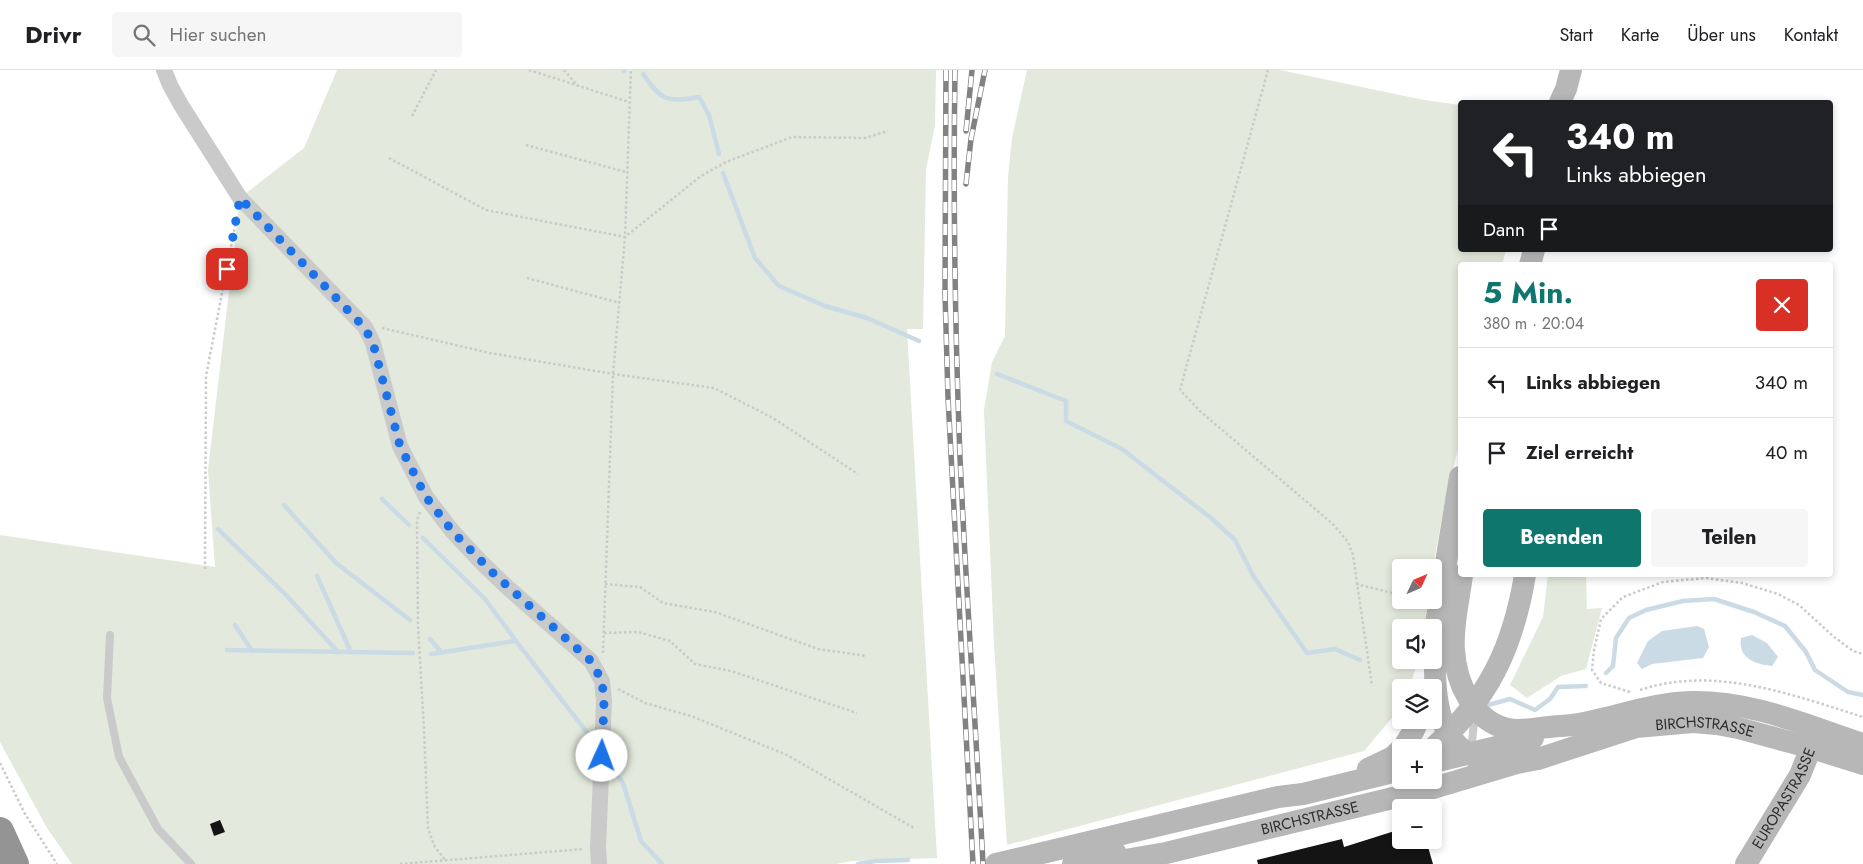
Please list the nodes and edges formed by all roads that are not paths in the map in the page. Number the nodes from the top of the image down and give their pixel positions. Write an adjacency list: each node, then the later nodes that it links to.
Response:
1 (164, 70): 21 (street)
2 (1458, 489): 5 (main road)
3 (1462, 577): 8 (main road, BIRCHSTRASSE)
4 (1525, 577): 10 (main road, bridge)
5 (1437, 619)
6 (110, 635): 23 (lane)
7 (1435, 669): 17 (main road)
8 (1475, 708): 9 (main road, BIRCHSTRASSE); 17 (lane)
9 (1571, 725): 11 (main road, BIRCHSTRASSE); 17 (main road, BIRCHSTRASSE)
10 (1442, 739)
11 (1815, 739): 12 (main road, BIRCHSTRASSE); 14 (main road, BIRCHSTRASSE); 16 (main road, BIRCHSTRASSE); 27 (main road, EUROPASTRASSE)
12 (1863, 744)
13 (1392, 757): 19 (main road, BIRCHSTRASSE)
14 (1517, 763): 17 (main road, BIRCHSTRASSE); 17 (main road, BIRCHSTRASSE)
15 (1442, 764): 17 (main road, BIRCHSTRASSE)
16 (1863, 764)
17 (1458, 768): 26 (main road, BIRCHSTRASSE)
18 (1392, 773): 19 (main road, BIRCHSTRASSE)
19 (1277, 806): 24 (main road, BIRCHSTRASSE); 25 (main road, BIRCHSTRASSE)
20 (0, 832): 22 (highway)
21 (598, 856)
22 (15, 864)
23 (191, 864)
24 (996, 864)
25 (1073, 864)
26 (1101, 864)
27 (1746, 864)

